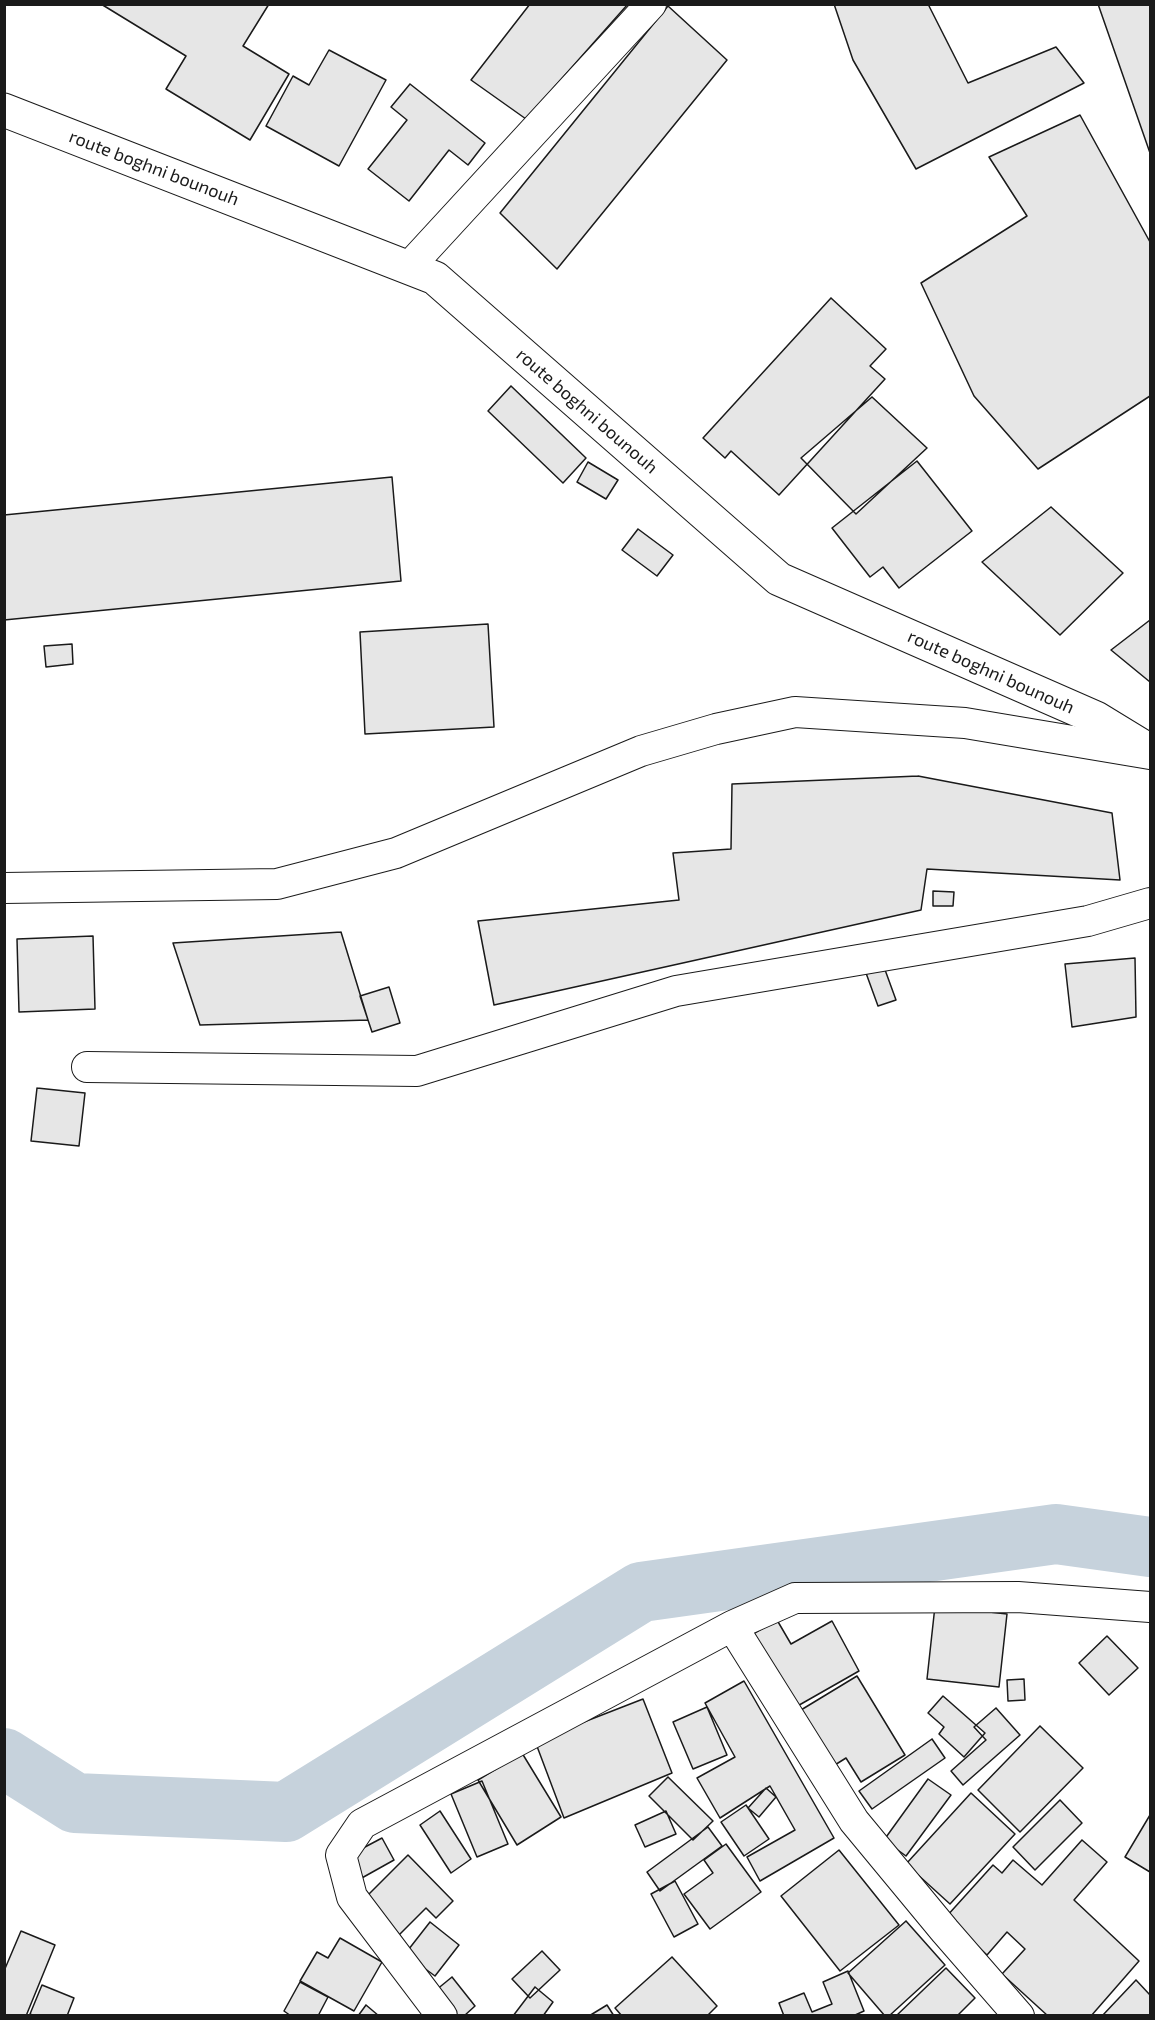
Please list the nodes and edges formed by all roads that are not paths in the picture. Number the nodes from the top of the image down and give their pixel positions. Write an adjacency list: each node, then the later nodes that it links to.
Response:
1 (651, 4): 3 (street)
2 (4, 110): 3 (main road, route boghni bounouh)
3 (409, 267): 4 (main road, route boghni bounouh)
4 (1150, 752): 5 (street)
5 (4, 888)
6 (1150, 903): 7 (street)
7 (87, 1067)
8 (1150, 1607): 9 (street)
9 (732, 1626): 10 (street); 11 (street)
10 (442, 2016)
11 (1019, 2016)

